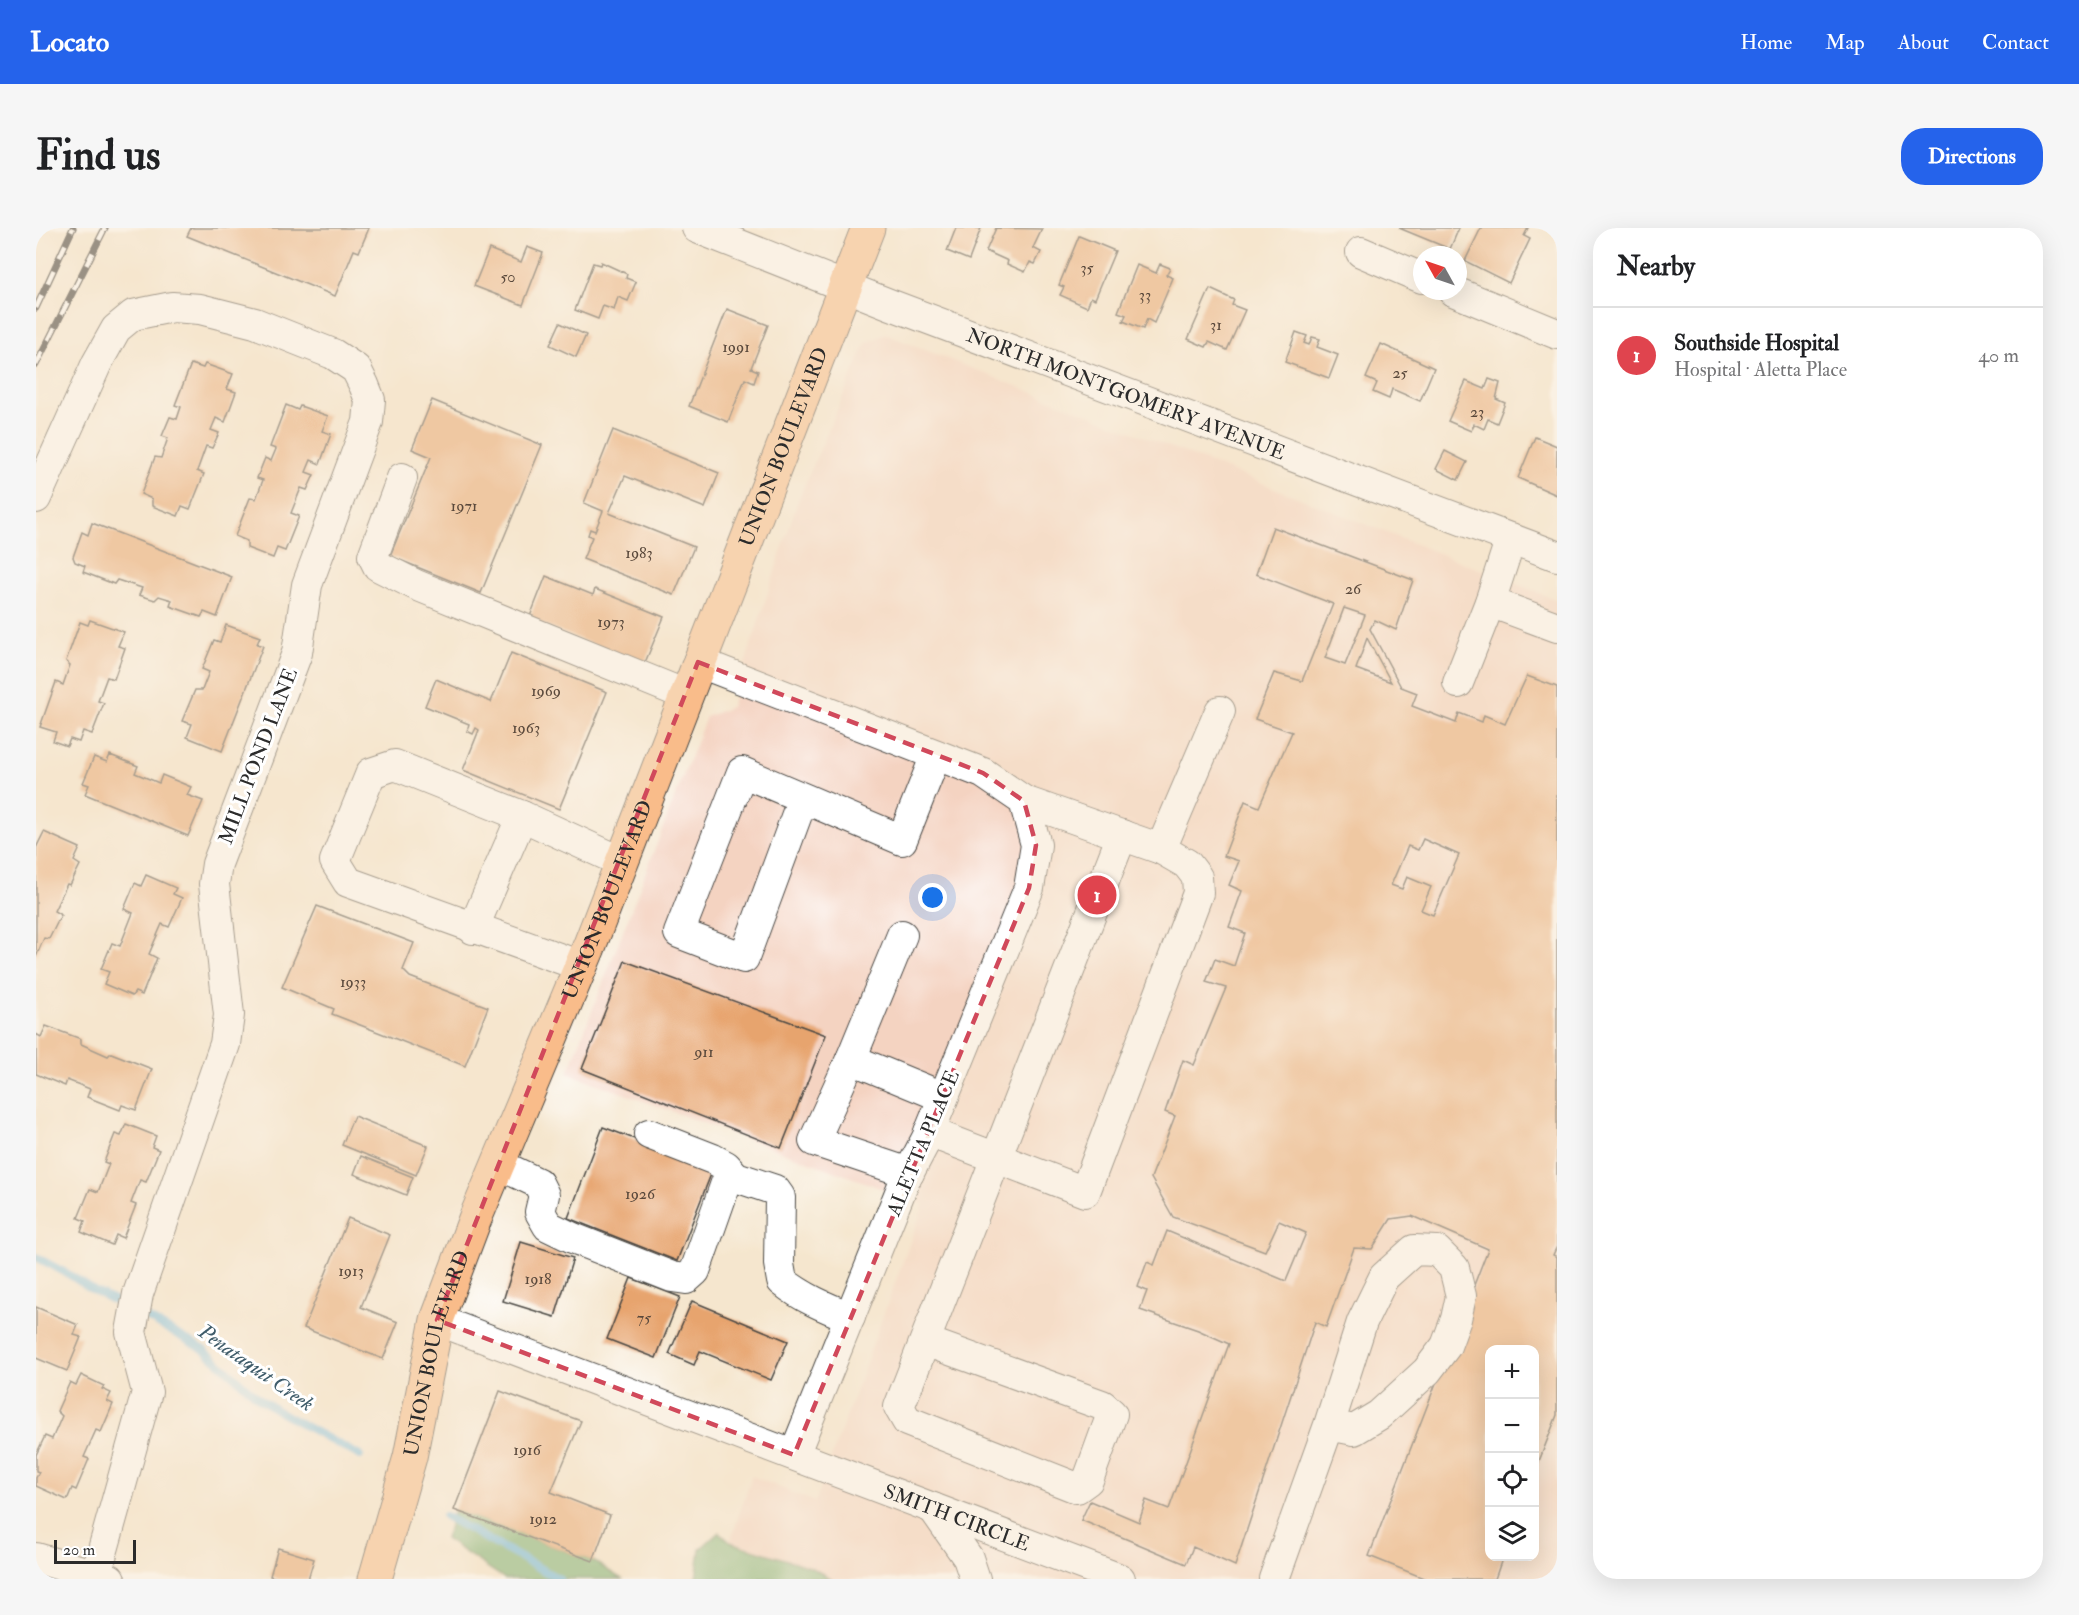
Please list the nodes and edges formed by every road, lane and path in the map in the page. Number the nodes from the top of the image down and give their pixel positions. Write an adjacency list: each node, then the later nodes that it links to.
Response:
1 (697, 228): 5 (street, NORTH MONTGOMERY AVENUE)
2 (868, 228): 5 (main road, UNION BOULEVARD)
3 (1361, 252): 4 (street)
4 (1413, 274)
5 (845, 285): 10 (street, NORTH MONTGOMERY AVENUE); 14 (main road, UNION BOULEVARD)
6 (1467, 297): 7 (street)
7 (1557, 334)
8 (402, 478): 16 (street)
9 (36, 498): 43 (street, MILL POND LANE)
10 (1511, 538): 11 (street, NORTH MONTGOMERY AVENUE); 12 (street)
11 (1557, 556)
12 (1490, 602): 13 (street); 15 (street)
13 (1557, 627)
14 (698, 662): 16 (main road, UNION BOULEVARD); 18 (street)
15 (1458, 683)
16 (686, 694): 24 (main road, UNION BOULEVARD)
17 (1220, 711): 23 (street)
18 (936, 755): 19 (street); 20 (street)
19 (802, 798): 19 (street)
20 (1024, 801): 22 (street); 29 (street, ALETTA PLACE)
21 (522, 816): 24 (street); 25 (street); 25 (street)
22 (1122, 835): 23 (street); 32 (street)
23 (1161, 849): 32 (street)
24 (622, 862): 27 (main road, UNION BOULEVARD)
25 (473, 929): 27 (street)
26 (902, 935): 28 (street)
27 (580, 966): 33 (main road, UNION BOULEVARD)
28 (851, 1059): 29 (street); 34 (street)
29 (943, 1097): 30 (street, ALETTA PLACE)
30 (929, 1132): 32 (street); 34 (street, ALETTA PLACE)
31 (649, 1134): 35 (street)
32 (996, 1158): 38 (street)
33 (498, 1164): 35 (street); 37 (main road, UNION BOULEVARD)
34 (909, 1173): 36 (street, ALETTA PLACE)
35 (736, 1177): 36 (street)
36 (850, 1317): 40 (street, ALETTA PLACE)
37 (437, 1320): 40 (street); 44 (main road, UNION BOULEVARD)
38 (925, 1341): 38 (street)
39 (1329, 1425): 39 (street); 47 (street)
40 (794, 1455): 41 (street, SMITH CIRCLE)
41 (933, 1508): 45 (street); 46 (street, SMITH CIRCLE)
42 (36, 1558): 43 (street)
43 (103, 1577)
44 (375, 1579)
45 (975, 1579)
46 (1120, 1579)
47 (1274, 1579)

